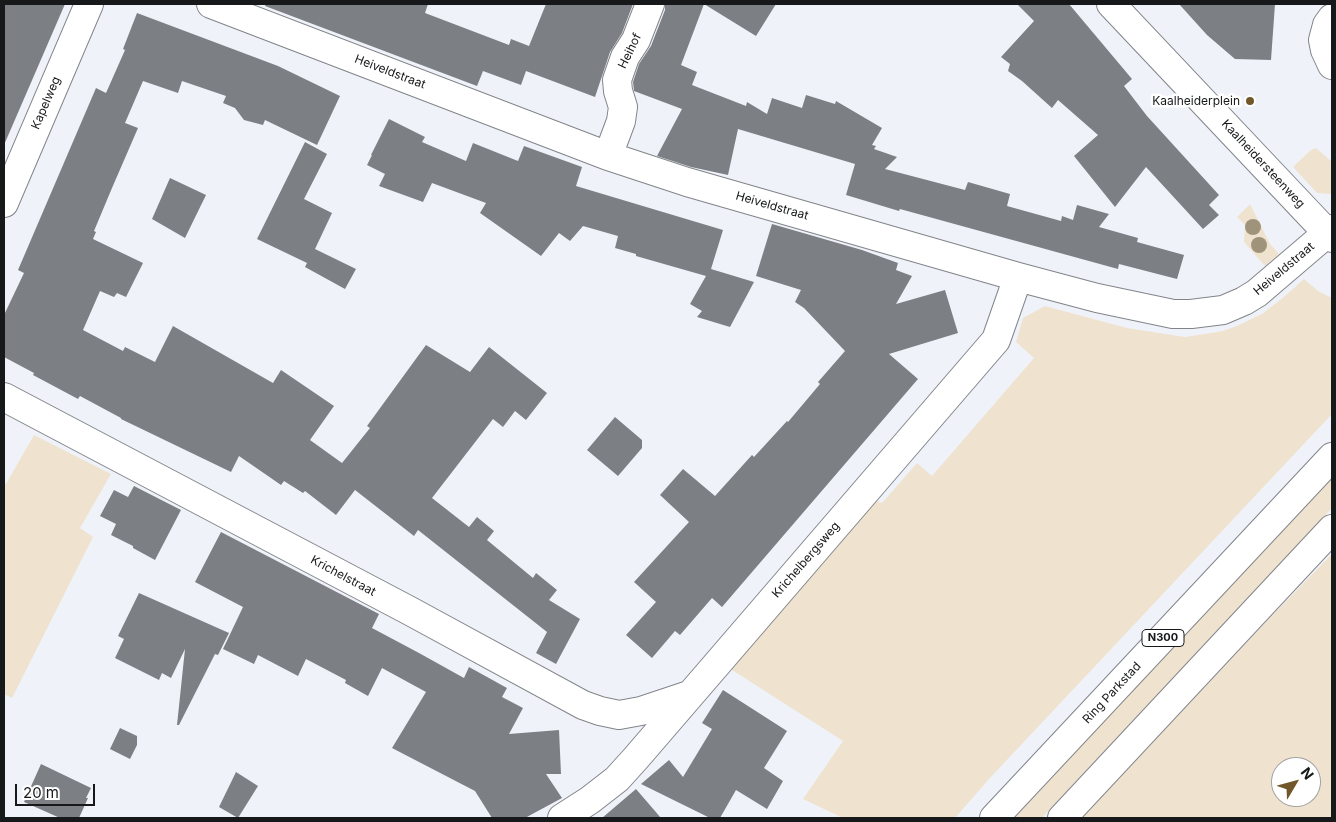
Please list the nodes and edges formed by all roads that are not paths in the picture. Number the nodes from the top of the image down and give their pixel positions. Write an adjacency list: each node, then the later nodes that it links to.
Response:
1 (89, 4): 8 (main road, Kapelweg)
2 (211, 4): 7 (main road, Heiveldstraat)
3 (650, 4): 7 (main road, Heihof)
4 (1111, 4): 9 (main road, Kaalheidersteenweg)
5 (1332, 18): 6 (main road)
6 (1332, 65)
7 (608, 156): 10 (main road, Heiveldstraat)
8 (4, 203)
9 (1331, 233): 10 (main road, Heiveldstraat)
10 (1018, 277): 14 (main road, Krichelbergsweg)
11 (4, 397): 14 (main road, Krichelstraat)
12 (1332, 457): 16 (main road, Ring Parkstad / N300)
13 (1332, 529): 17 (main road)
14 (689, 695): 15 (main road, Krichelbergsweg)
15 (562, 818)
16 (994, 818)
17 (1062, 818)

